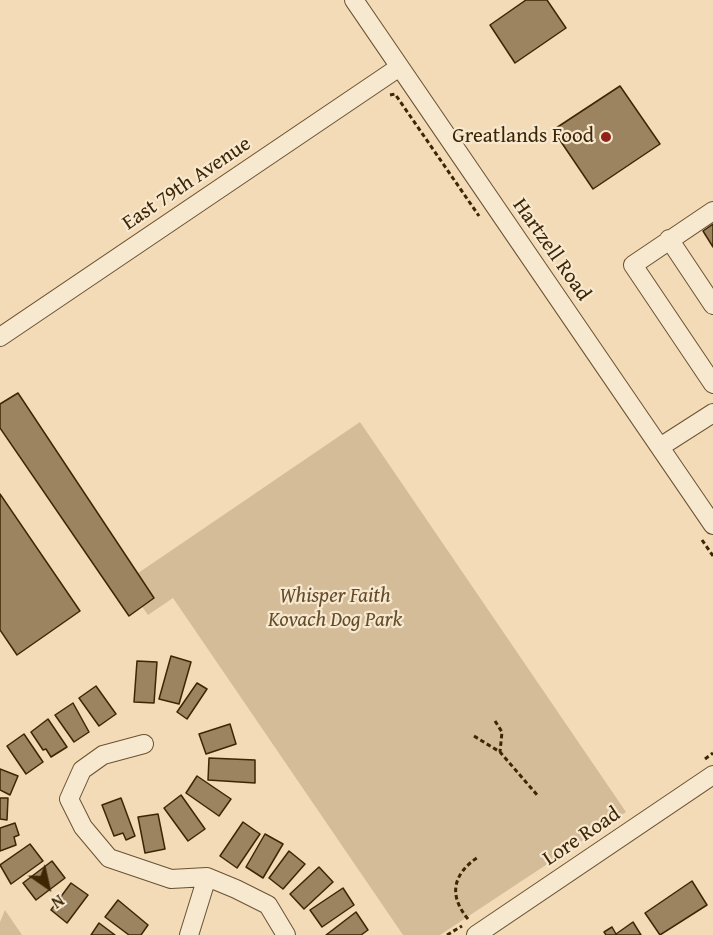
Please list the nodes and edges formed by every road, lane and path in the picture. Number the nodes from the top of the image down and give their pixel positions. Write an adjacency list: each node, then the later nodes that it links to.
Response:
1 (354, 0): 2 (street, Hartzell Road)
2 (398, 68): 6 (street, East 79th Avenue); 9 (street, Hartzell Road)
3 (713, 211): 4 (street)
4 (669, 239): 5 (street); 7 (street)
5 (713, 304)
6 (0, 337)
7 (713, 384)
8 (713, 413): 9 (street)
9 (660, 447): 10 (street, Hartzell Road)
10 (713, 525)
11 (495, 721): 14 (path)
12 (474, 736): 14 (path)
13 (144, 744): 18 (street)
14 (500, 752): 16 (path)
15 (713, 776): 19 (street, Lore Road)
16 (538, 796)
17 (478, 857): 19 (path)
18 (207, 877): 20 (street); 21 (street)
19 (472, 928)
20 (189, 935)
21 (286, 935)

